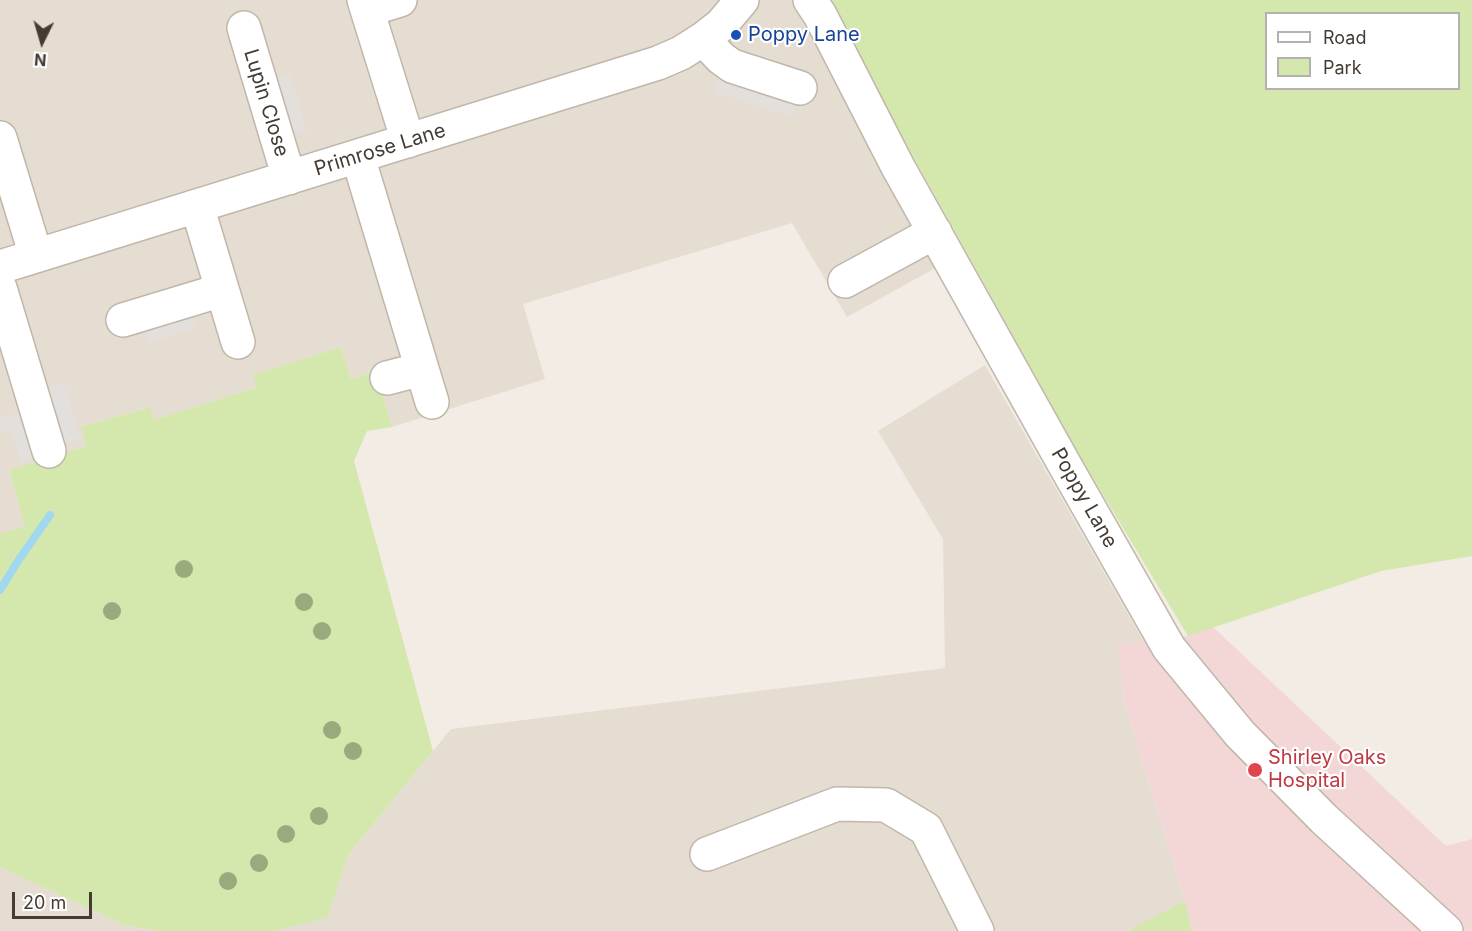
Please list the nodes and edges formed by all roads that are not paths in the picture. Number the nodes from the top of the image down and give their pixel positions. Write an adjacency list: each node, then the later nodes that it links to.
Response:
1 (399, 0): 4 (street)
2 (742, 0): 6 (street, Primrose Lane)
3 (810, 0): 13 (street, Poppy Lane)
4 (366, 5): 9 (street)
5 (244, 28): 11 (street, Lupin Close)
6 (703, 39): 7 (street); 9 (street, Primrose Lane)
7 (800, 88)
8 (0, 138): 14 (street)
9 (408, 141): 10 (street, Primrose Lane)
10 (358, 157): 11 (street, Primrose Lane); 21 (street)
11 (289, 178): 12 (street, Primrose Lane)
12 (197, 207): 14 (street, Primrose Lane); 18 (street)
13 (935, 232): 16 (street); 27 (street, Poppy Lane)
14 (36, 256): 15 (street, Primrose Lane)
15 (0, 267)
16 (845, 281)
17 (0, 288): 24 (street)
18 (222, 290): 19 (street); 20 (street)
19 (123, 320)
20 (238, 342)
21 (422, 369): 22 (street); 23 (street)
22 (387, 378)
23 (432, 402)
24 (49, 451)
25 (707, 854): 26 (street)
26 (977, 931)
27 (1446, 931)

